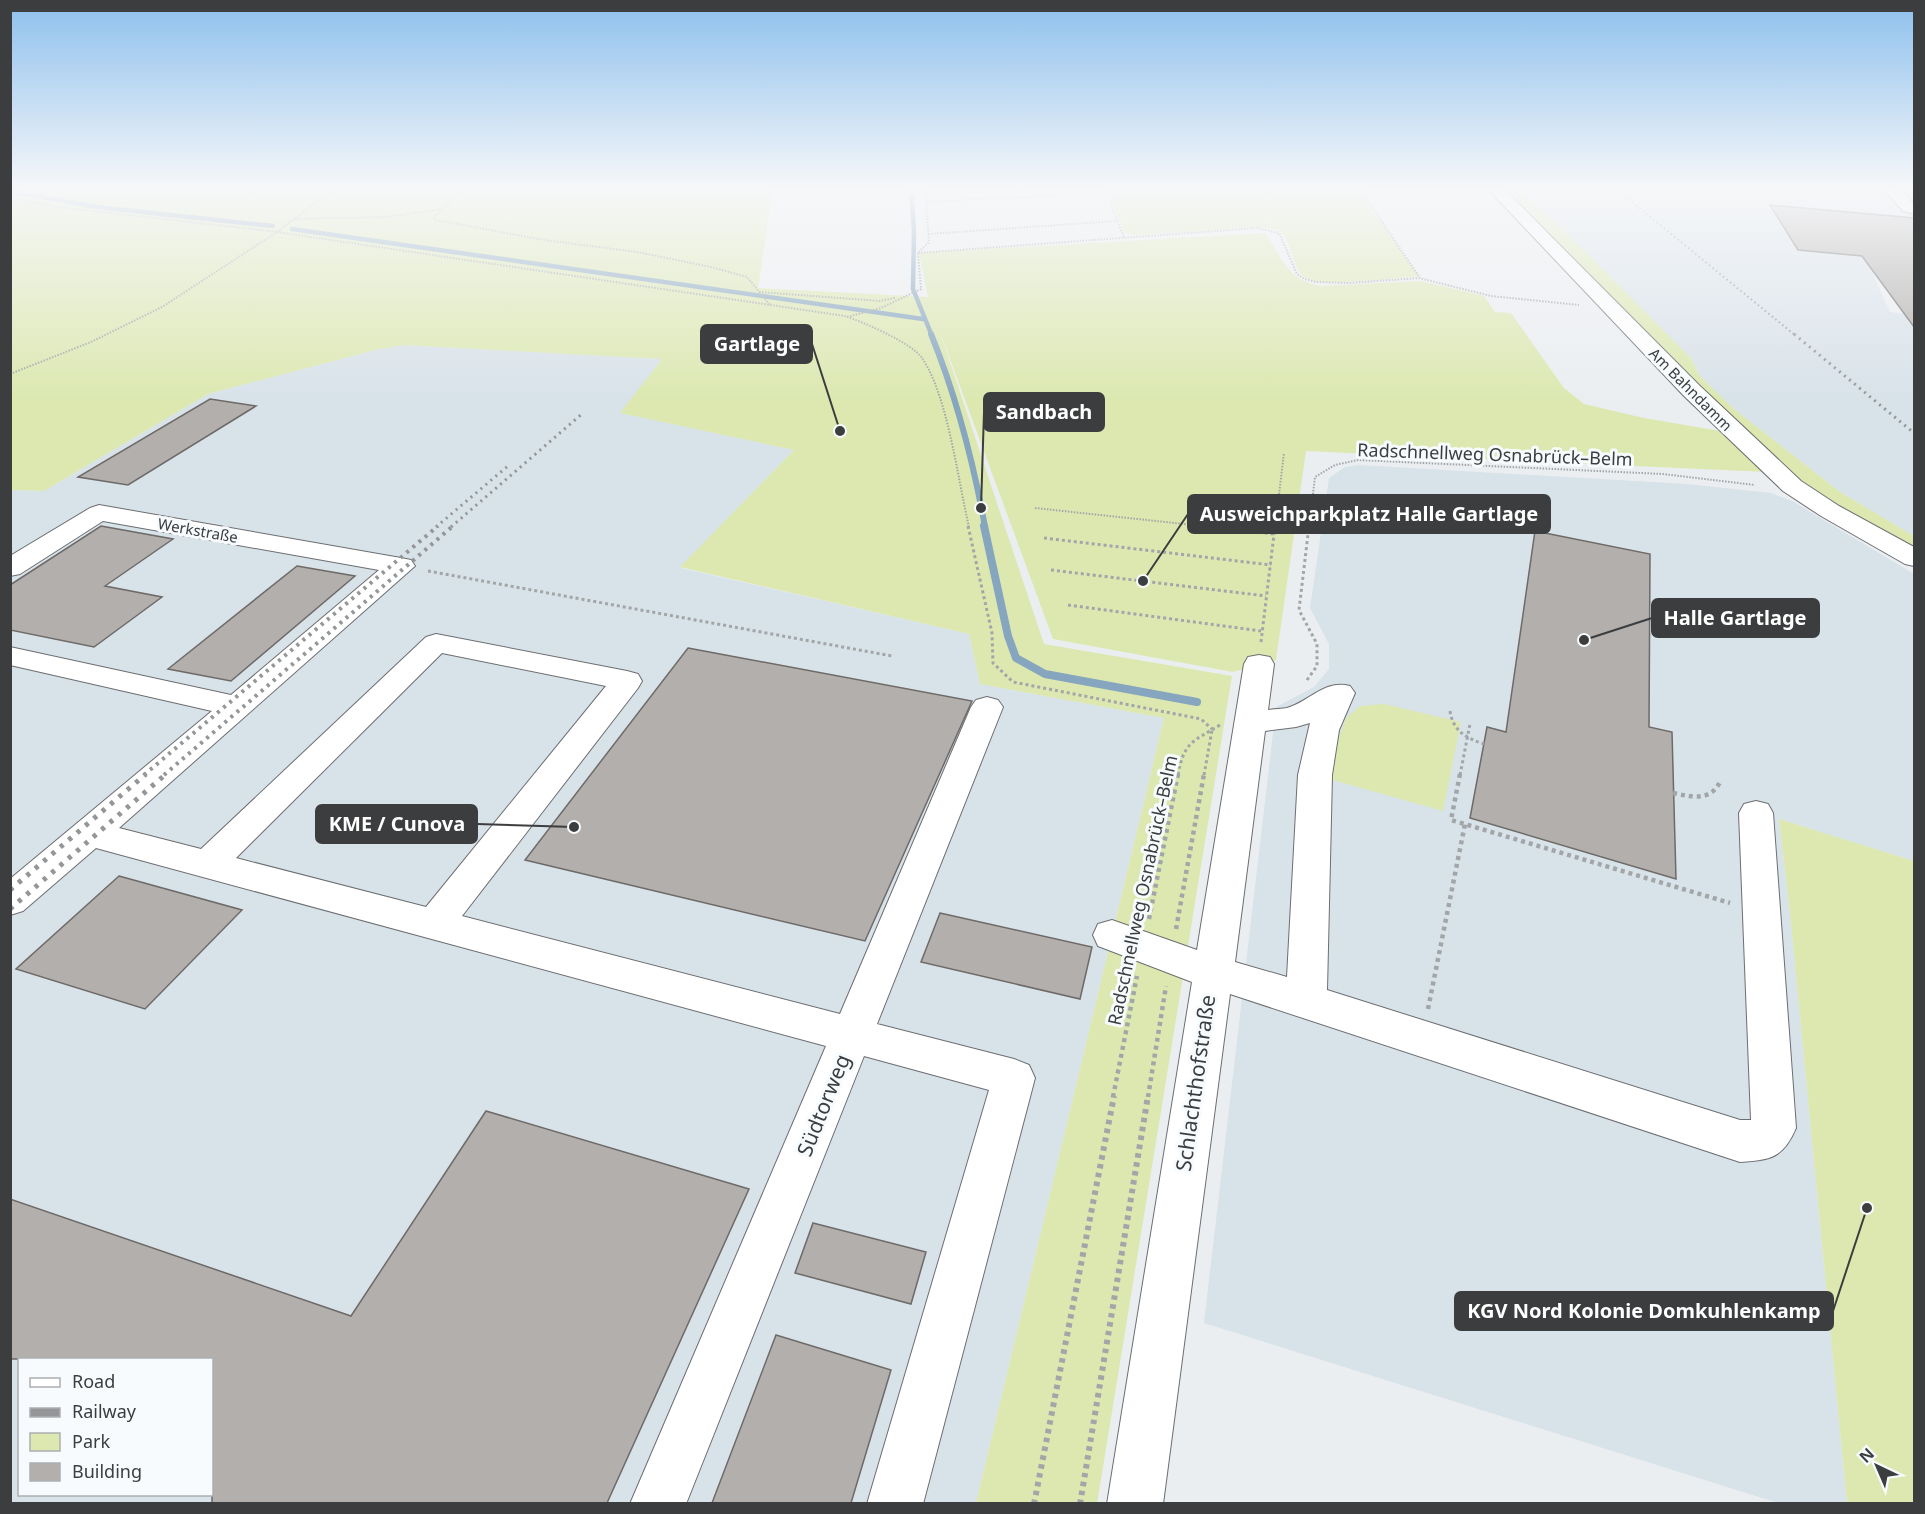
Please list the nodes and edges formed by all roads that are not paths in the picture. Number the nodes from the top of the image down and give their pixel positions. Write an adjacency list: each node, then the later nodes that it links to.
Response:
1 (1564, 259): 2 (street, Am Bahndamm)
2 (1914, 558)
3 (10, 568): 6 (street, Werkstraße)
4 (1260, 647): 8 (street, Schlachthofstraße)
5 (10, 656): 6 (street)
6 (237, 706): 10 (street)
7 (987, 707): 17 (street, Südtorweg)
8 (1237, 720): 15 (street, Schlachthofstraße); 16 (street)
9 (1756, 813): 16 (street)
10 (89, 833): 11 (street); 12 (street)
11 (207, 864): 13 (street); 13 (street)
12 (10, 901)
13 (434, 925): 17 (street)
14 (1142, 947): 15 (street)
15 (1212, 972): 16 (street); 20 (street, Schlachthofstraße)
16 (1306, 1000)
17 (852, 1035): 18 (street, Südtorweg); 19 (street)
18 (658, 1503)
19 (896, 1503)
20 (1135, 1503)

